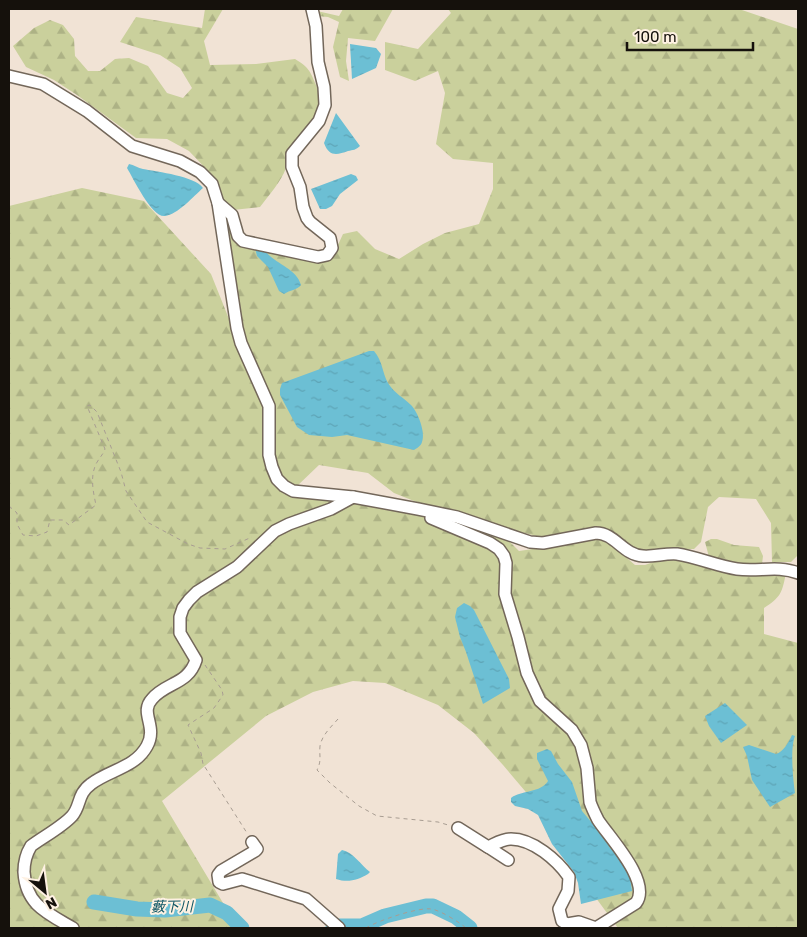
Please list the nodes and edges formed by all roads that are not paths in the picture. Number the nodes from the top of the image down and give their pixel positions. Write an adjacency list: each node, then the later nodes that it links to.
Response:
1 (312, 9): 3 (street)
2 (9, 76): 3 (street)
3 (218, 202): 4 (street)
4 (353, 497): 5 (street); 12 (street)
5 (418, 509): 6 (street); 13 (street)
6 (798, 572)
7 (458, 828): 9 (street)
8 (252, 842): 11 (street)
9 (488, 847): 10 (street); 13 (street)
10 (508, 860)
11 (337, 927)
12 (72, 928)
13 (596, 928)

